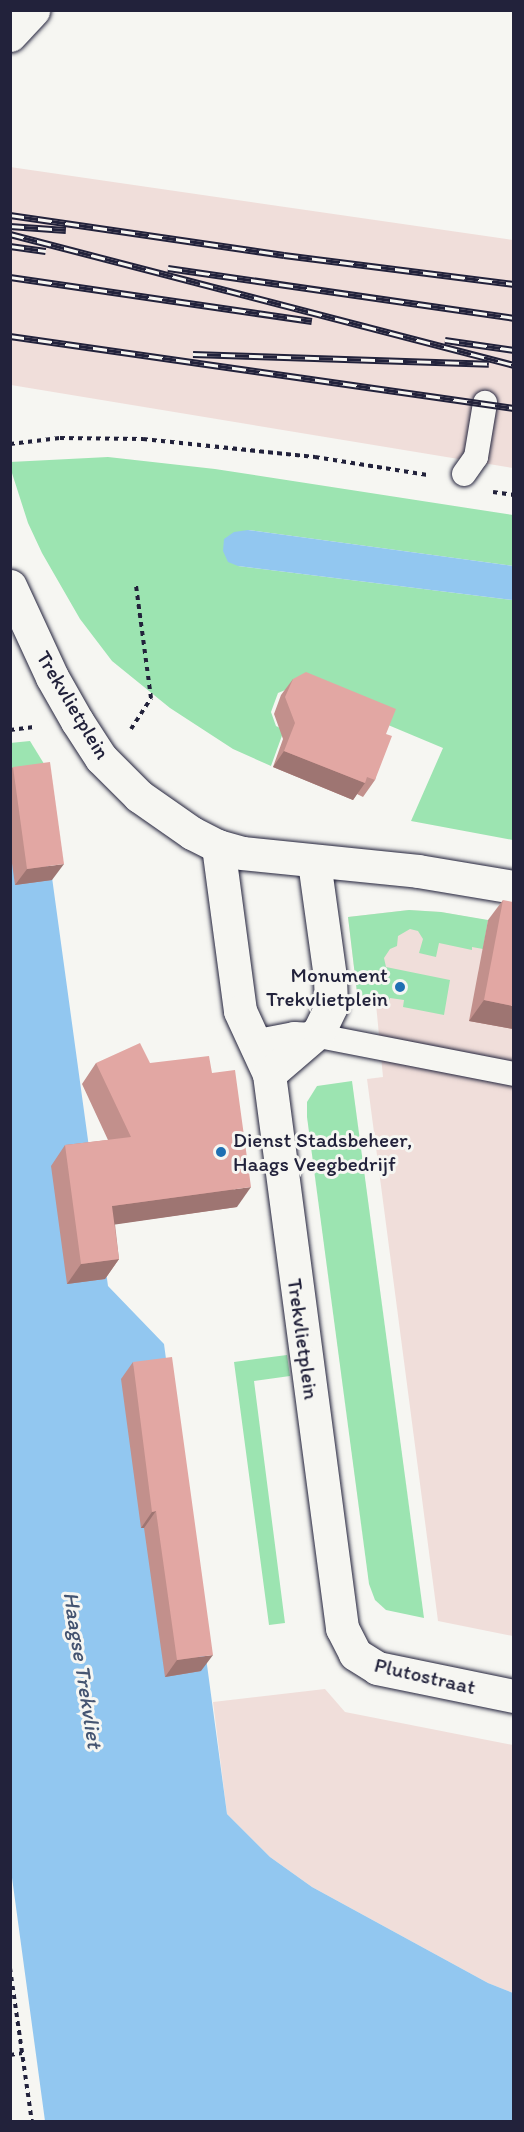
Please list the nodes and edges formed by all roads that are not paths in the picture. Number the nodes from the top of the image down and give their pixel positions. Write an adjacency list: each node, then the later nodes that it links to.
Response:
1 (33, 10): 2 (street)
2 (10, 35)
3 (486, 403): 4 (lane)
4 (464, 474)
5 (10, 586): 6 (street, Trekvlietplein)
6 (218, 846): 7 (street, Trekvlietplein); 10 (street, Trekvlietplein)
7 (314, 861): 8 (street, Trekvlietplein); 9 (street)
8 (513, 887)
9 (314, 1035): 10 (lane); 11 (street); 12 (lane)
10 (253, 1042): 11 (street, Trekvlietplein)
11 (269, 1074): 13 (street, Trekvlietplein)
12 (513, 1074)
13 (338, 1605): 14 (street, Plutostraat)
14 (513, 1696)

